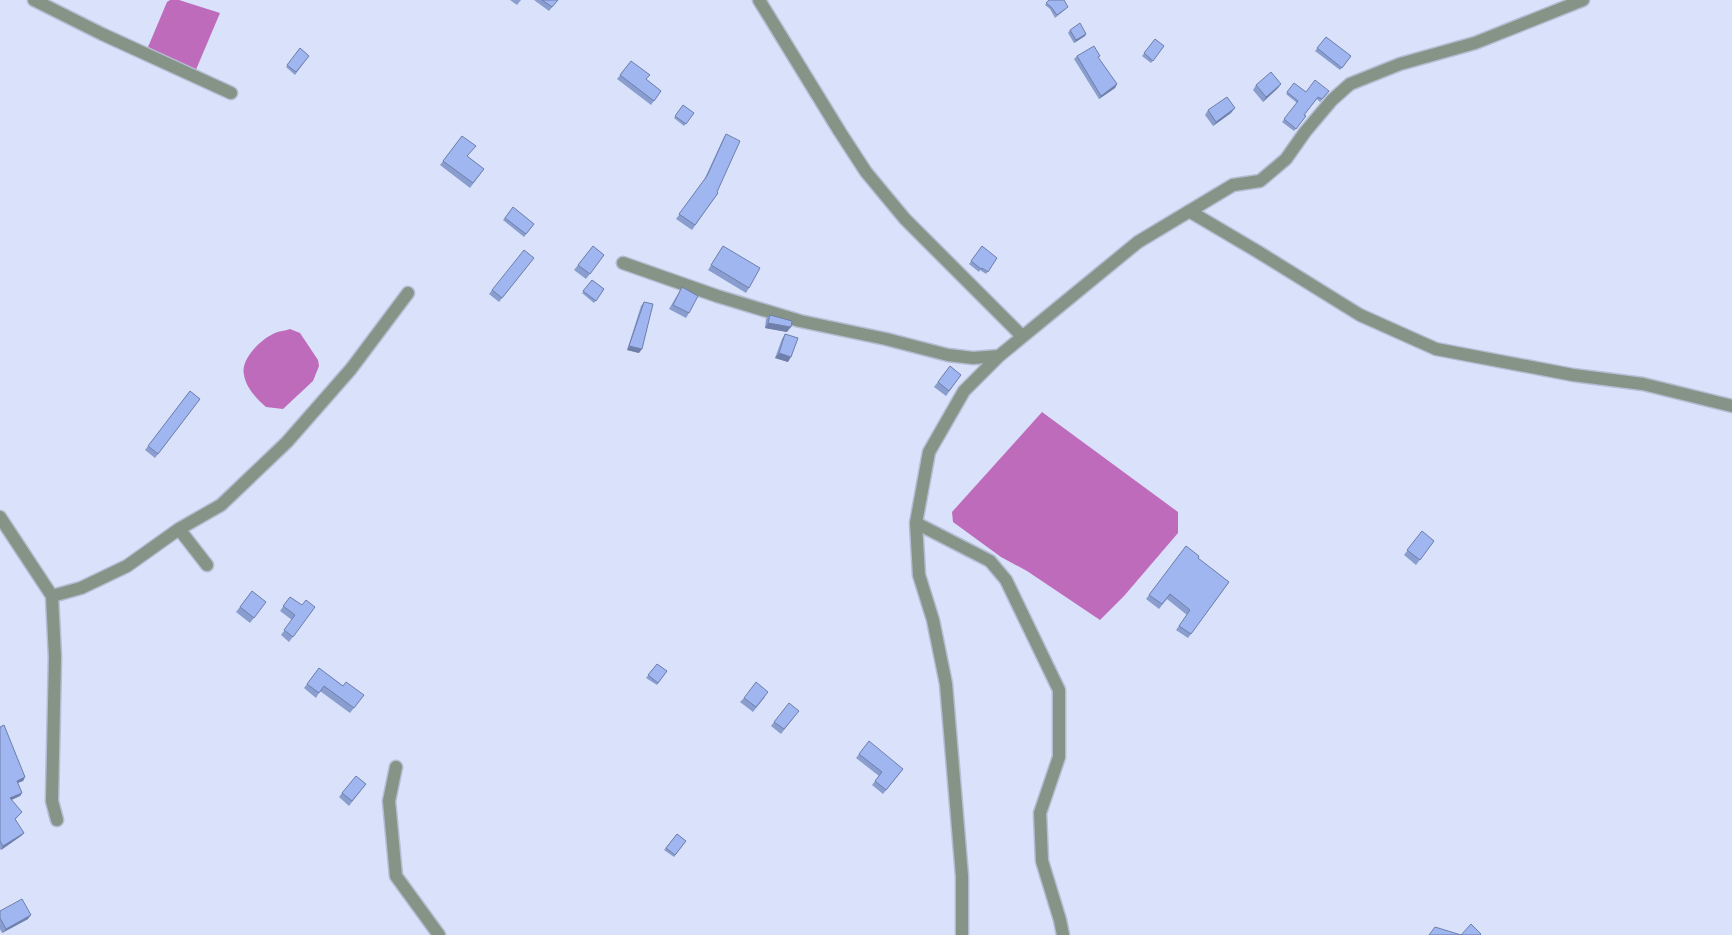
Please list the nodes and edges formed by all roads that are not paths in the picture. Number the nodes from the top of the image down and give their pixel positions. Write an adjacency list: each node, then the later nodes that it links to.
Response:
1 (34, 0): 4 (street)
2 (759, 0): 8 (street)
3 (1583, 0): 5 (street)
4 (231, 93)
5 (1189, 211): 8 (street); 10 (street)
6 (623, 263): 9 (street)
7 (408, 293): 13 (street)
8 (1022, 336): 9 (street)
9 (999, 356): 12 (street)
10 (1732, 406)
11 (0, 517): 15 (street)
12 (916, 522): 19 (street); 20 (street)
13 (179, 529): 14 (street); 15 (street)
14 (207, 565)
15 (52, 596): 17 (street)
16 (396, 767): 18 (street)
17 (56, 820)
18 (439, 935)
19 (962, 935)
20 (1063, 935)

